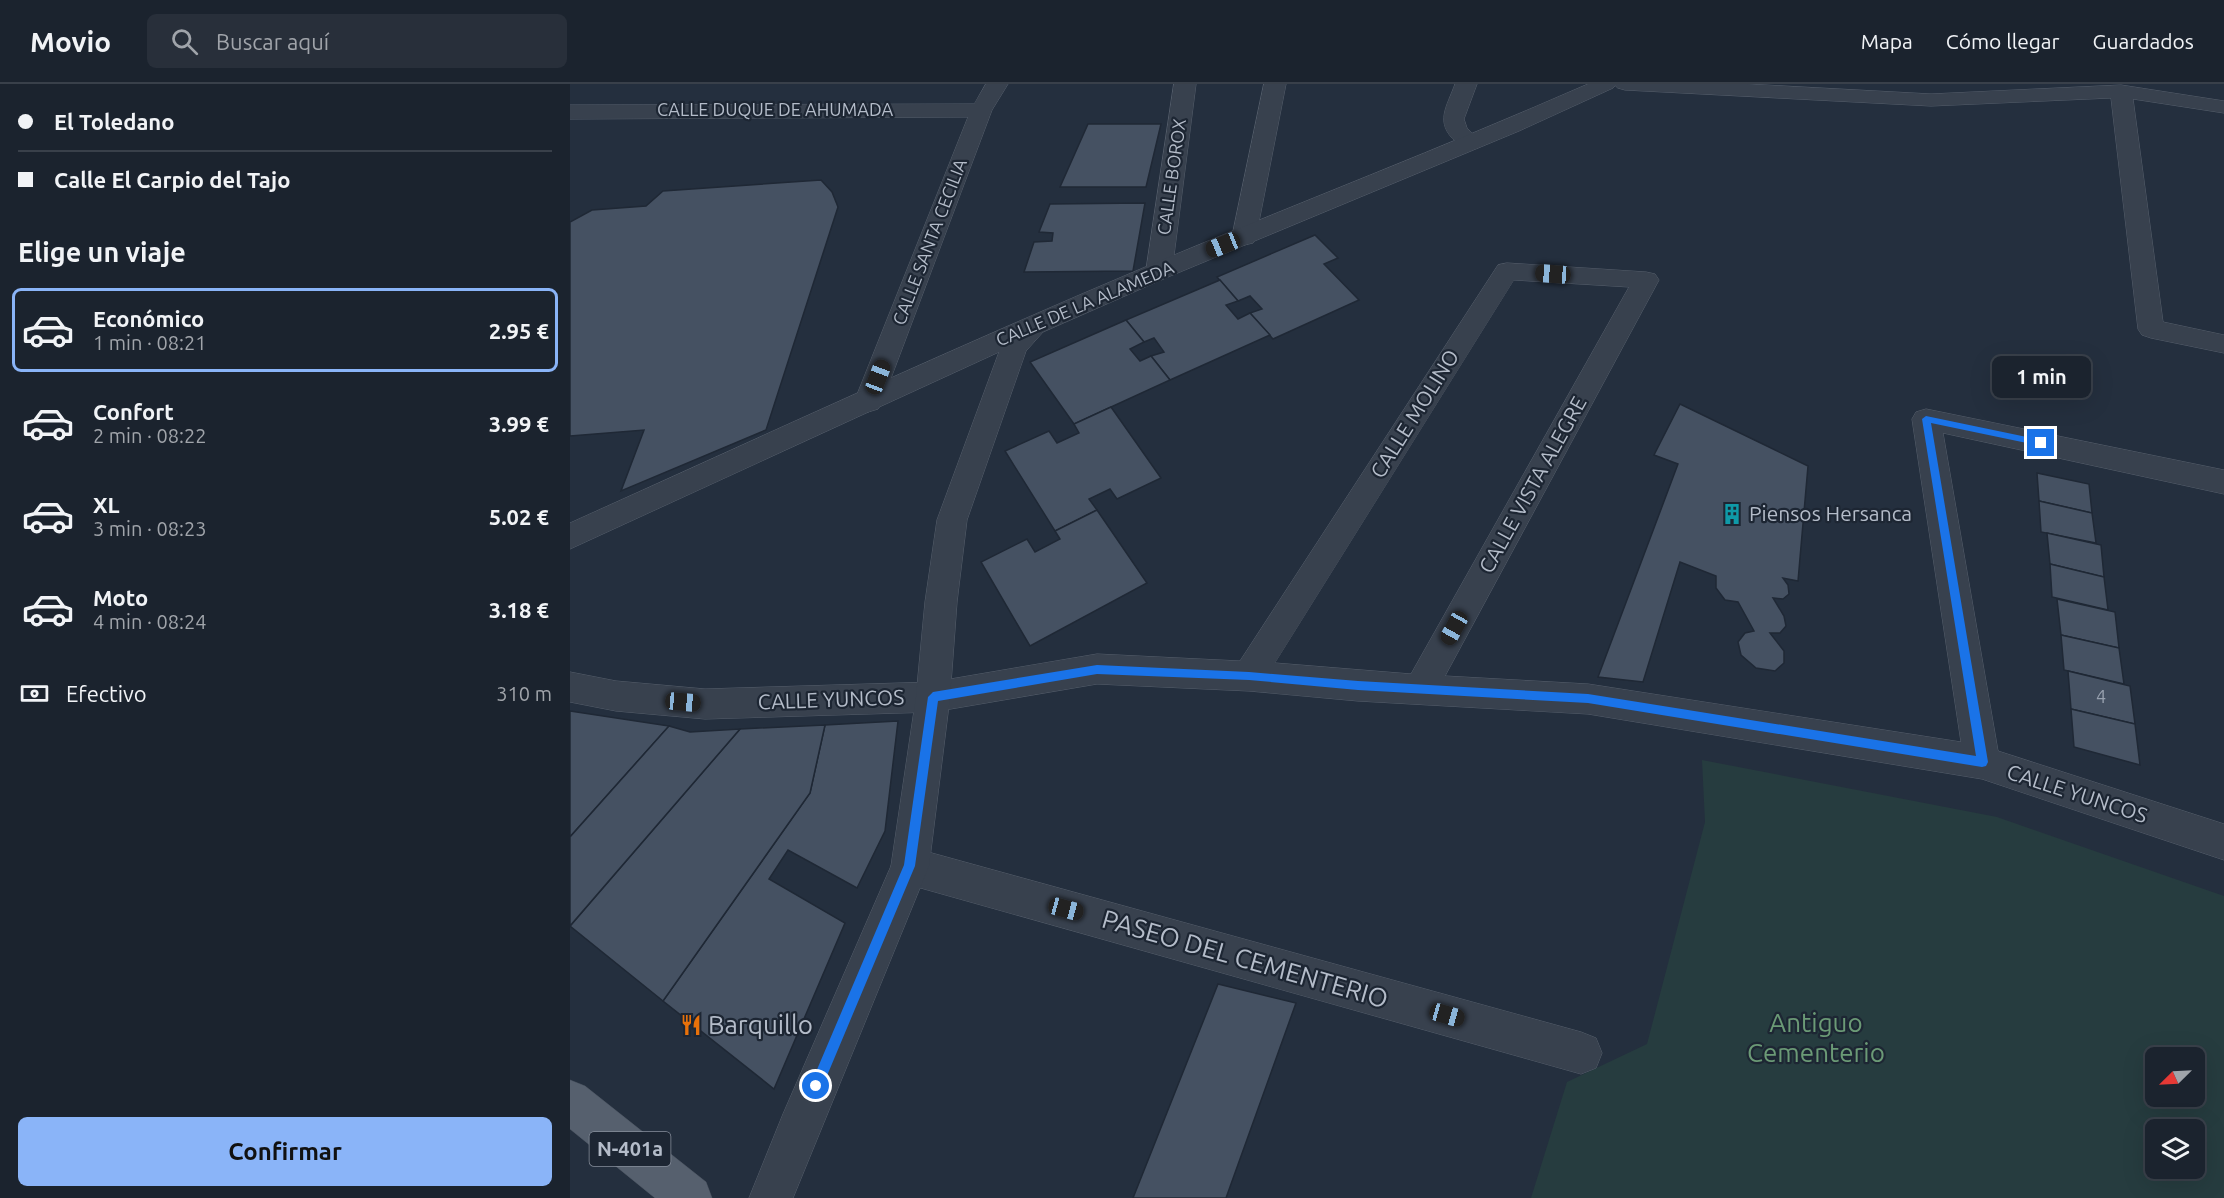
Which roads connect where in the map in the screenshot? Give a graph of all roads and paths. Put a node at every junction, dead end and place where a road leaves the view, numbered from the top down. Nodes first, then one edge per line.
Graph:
1 (997, 84) edge
2 (1185, 84) edge
3 (1275, 84) edge
4 (1466, 84) edge
5 (1606, 84) edge
6 (1625, 84) edge
7 (2121, 91) junction
8 (784, 92) dead end
9 (1930, 92) edge
10 (2190, 93) edge
11 (2224, 107) edge
12 (768, 109) junction
13 (981, 110) junction
14 (570, 112) edge
15 (1470, 143) junction
16 (1244, 237) junction
17 (1159, 271) junction
18 (1646, 280) joint
19 (1033, 327) junction
20 (2224, 344) edge
21 (975, 352) junction
22 (1008, 361) junction
23 (868, 402) junction
24 (2224, 482) edge
25 (570, 537) edge
26 (1249, 676) junction
27 (570, 687) edge
28 (1420, 689) junction
29 (933, 697) junction
30 (1982, 762) junction
31 (2224, 842) edge
32 (910, 866) junction
33 (1581, 1053) dead end
34 (570, 1101) edge
35 (690, 1198) edge
36 (771, 1198) edge

1 - 13 street, CALLE SANTA CECILIA
2 - 17 street, CALLE BOROX
3 - 16 street
4 - 15 street
5 - 15 street, CALLE DE LA ALAMEDA
6 - 9 street
7 - 9 street
7 - 10 street
7 - 20 street
8 - 12 street
10 - 11 street
12 - 13 street, CALLE DUQUE DE AHUMADA
12 - 14 street, CALLE DUQUE DE AHUMADA
13 - 23 street, CALLE SANTA CECILIA
15 - 16 street, CALLE DE LA ALAMEDA
16 - 17 street, CALLE DE LA ALAMEDA
17 - 19 street, CALLE DE LA ALAMEDA
18 - 26 street, CALLE MOLINO
18 - 28 street, CALLE VISTA ALEGRE
19 - 21 street, CALLE DE LA ALAMEDA
19 - 22 street
21 - 22 street
21 - 23 street, CALLE DE LA ALAMEDA
22 - 29 street
23 - 25 street, CALLE DE LA ALAMEDA
24 - 30 street
26 - 28 street, CALLE YUNCOS
26 - 29 street, CALLE YUNCOS
27 - 29 street, CALLE YUNCOS
28 - 30 street, CALLE YUNCOS
29 - 32 street
30 - 31 street, CALLE YUNCOS
32 - 33 street, PASEO DEL CEMENTERIO
32 - 36 street
34 - 35 main road, N-401a

